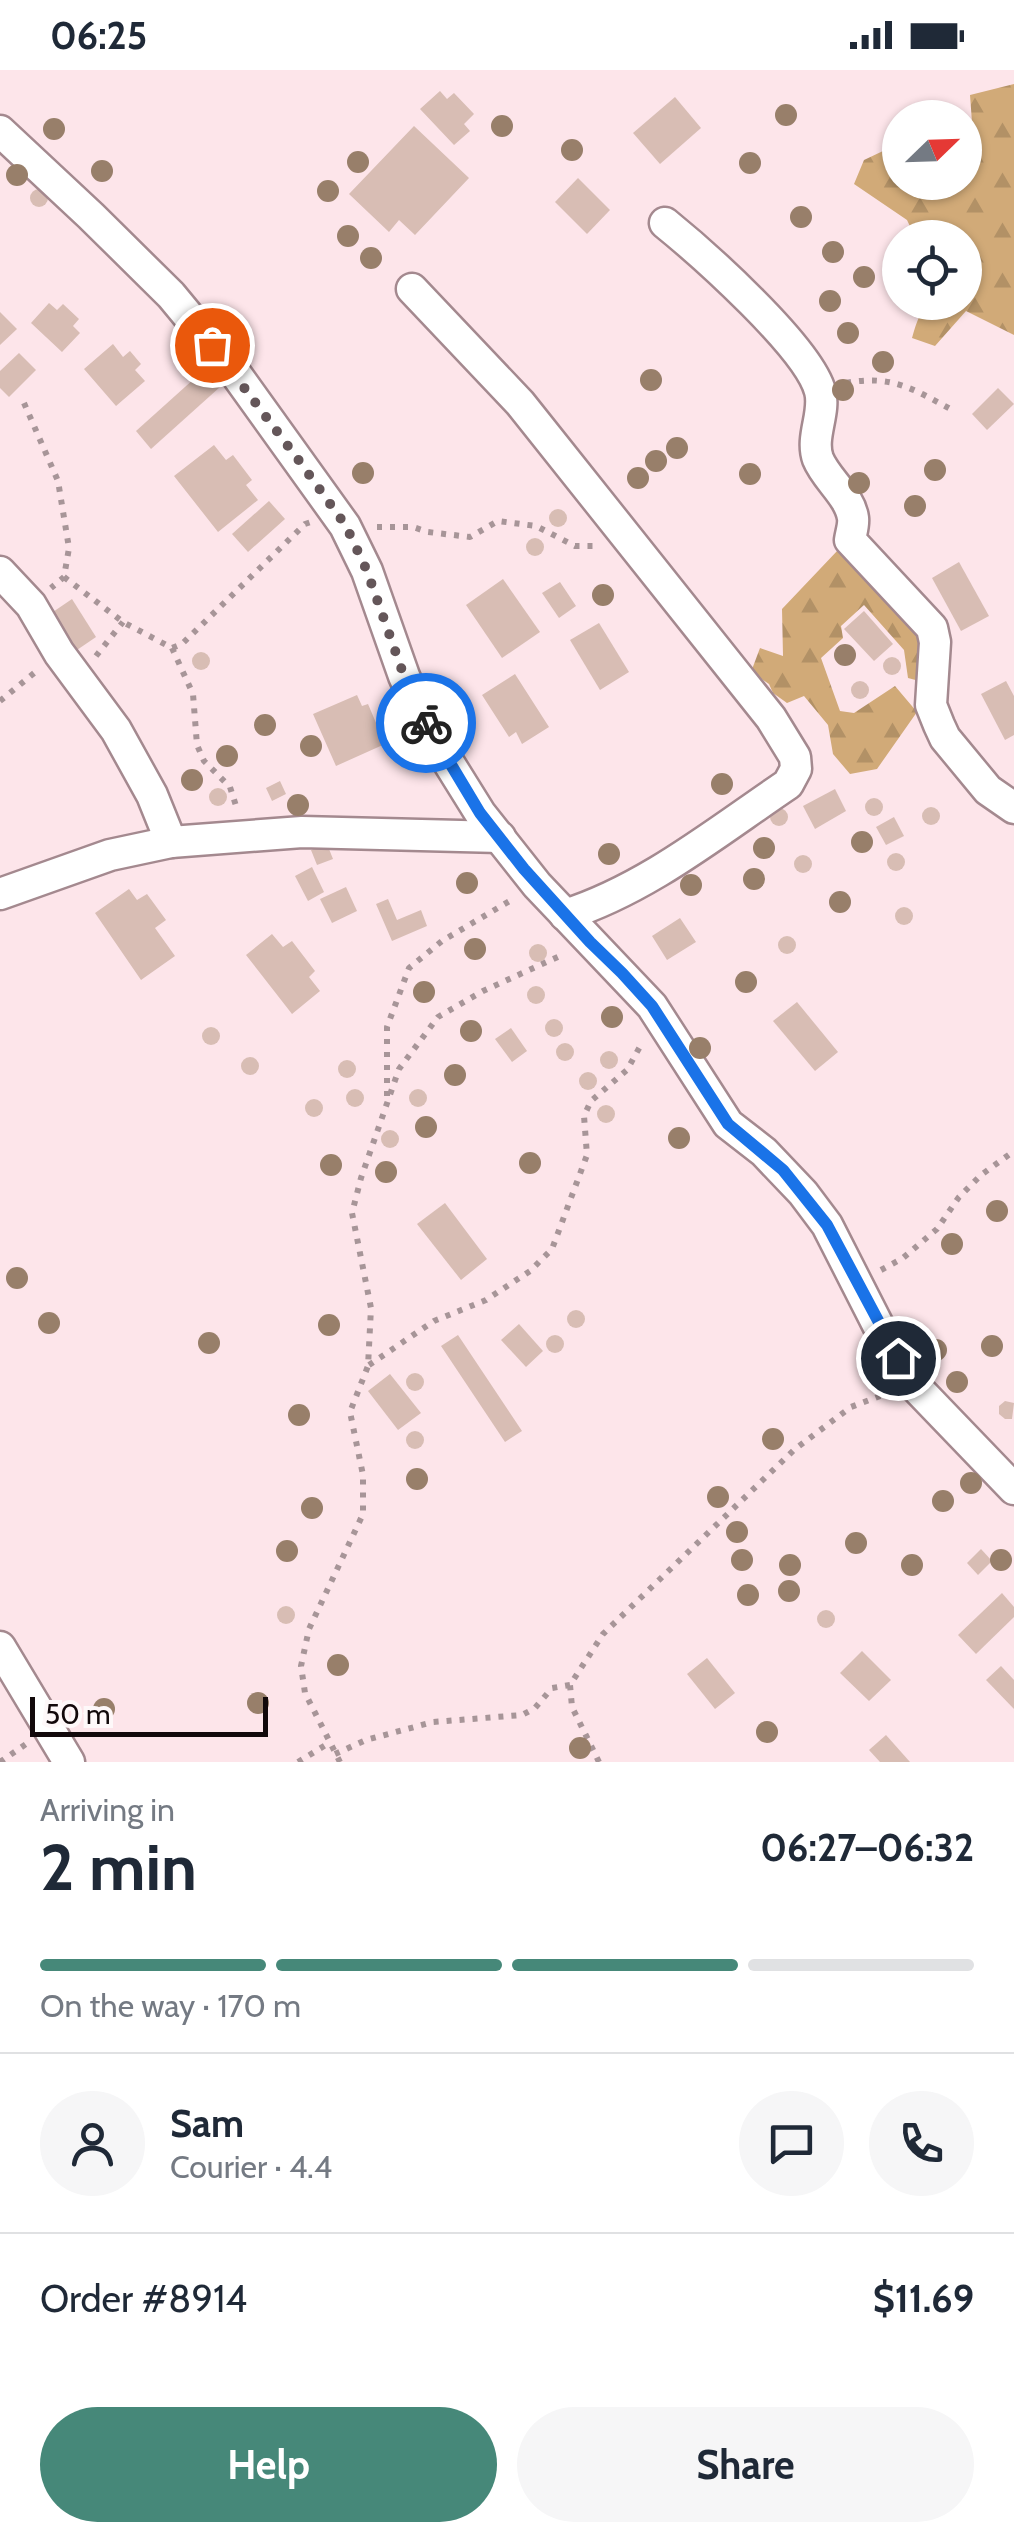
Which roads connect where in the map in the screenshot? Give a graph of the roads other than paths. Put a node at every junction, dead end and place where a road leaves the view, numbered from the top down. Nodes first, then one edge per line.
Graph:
1 (0, 131) edge
2 (665, 224) dead end
3 (412, 289) dead end
4 (0, 572) edge
5 (1014, 808) edge
6 (500, 837) junction
7 (170, 842) junction
8 (0, 894) edge
9 (565, 915) junction
10 (1014, 1488) edge
11 (0, 1647) edge
12 (69, 1762) edge

1 - 6 street
2 - 5 street
3 - 9 street
4 - 7 street
6 - 7 street
6 - 9 street
7 - 8 street
9 - 10 street
11 - 12 street

